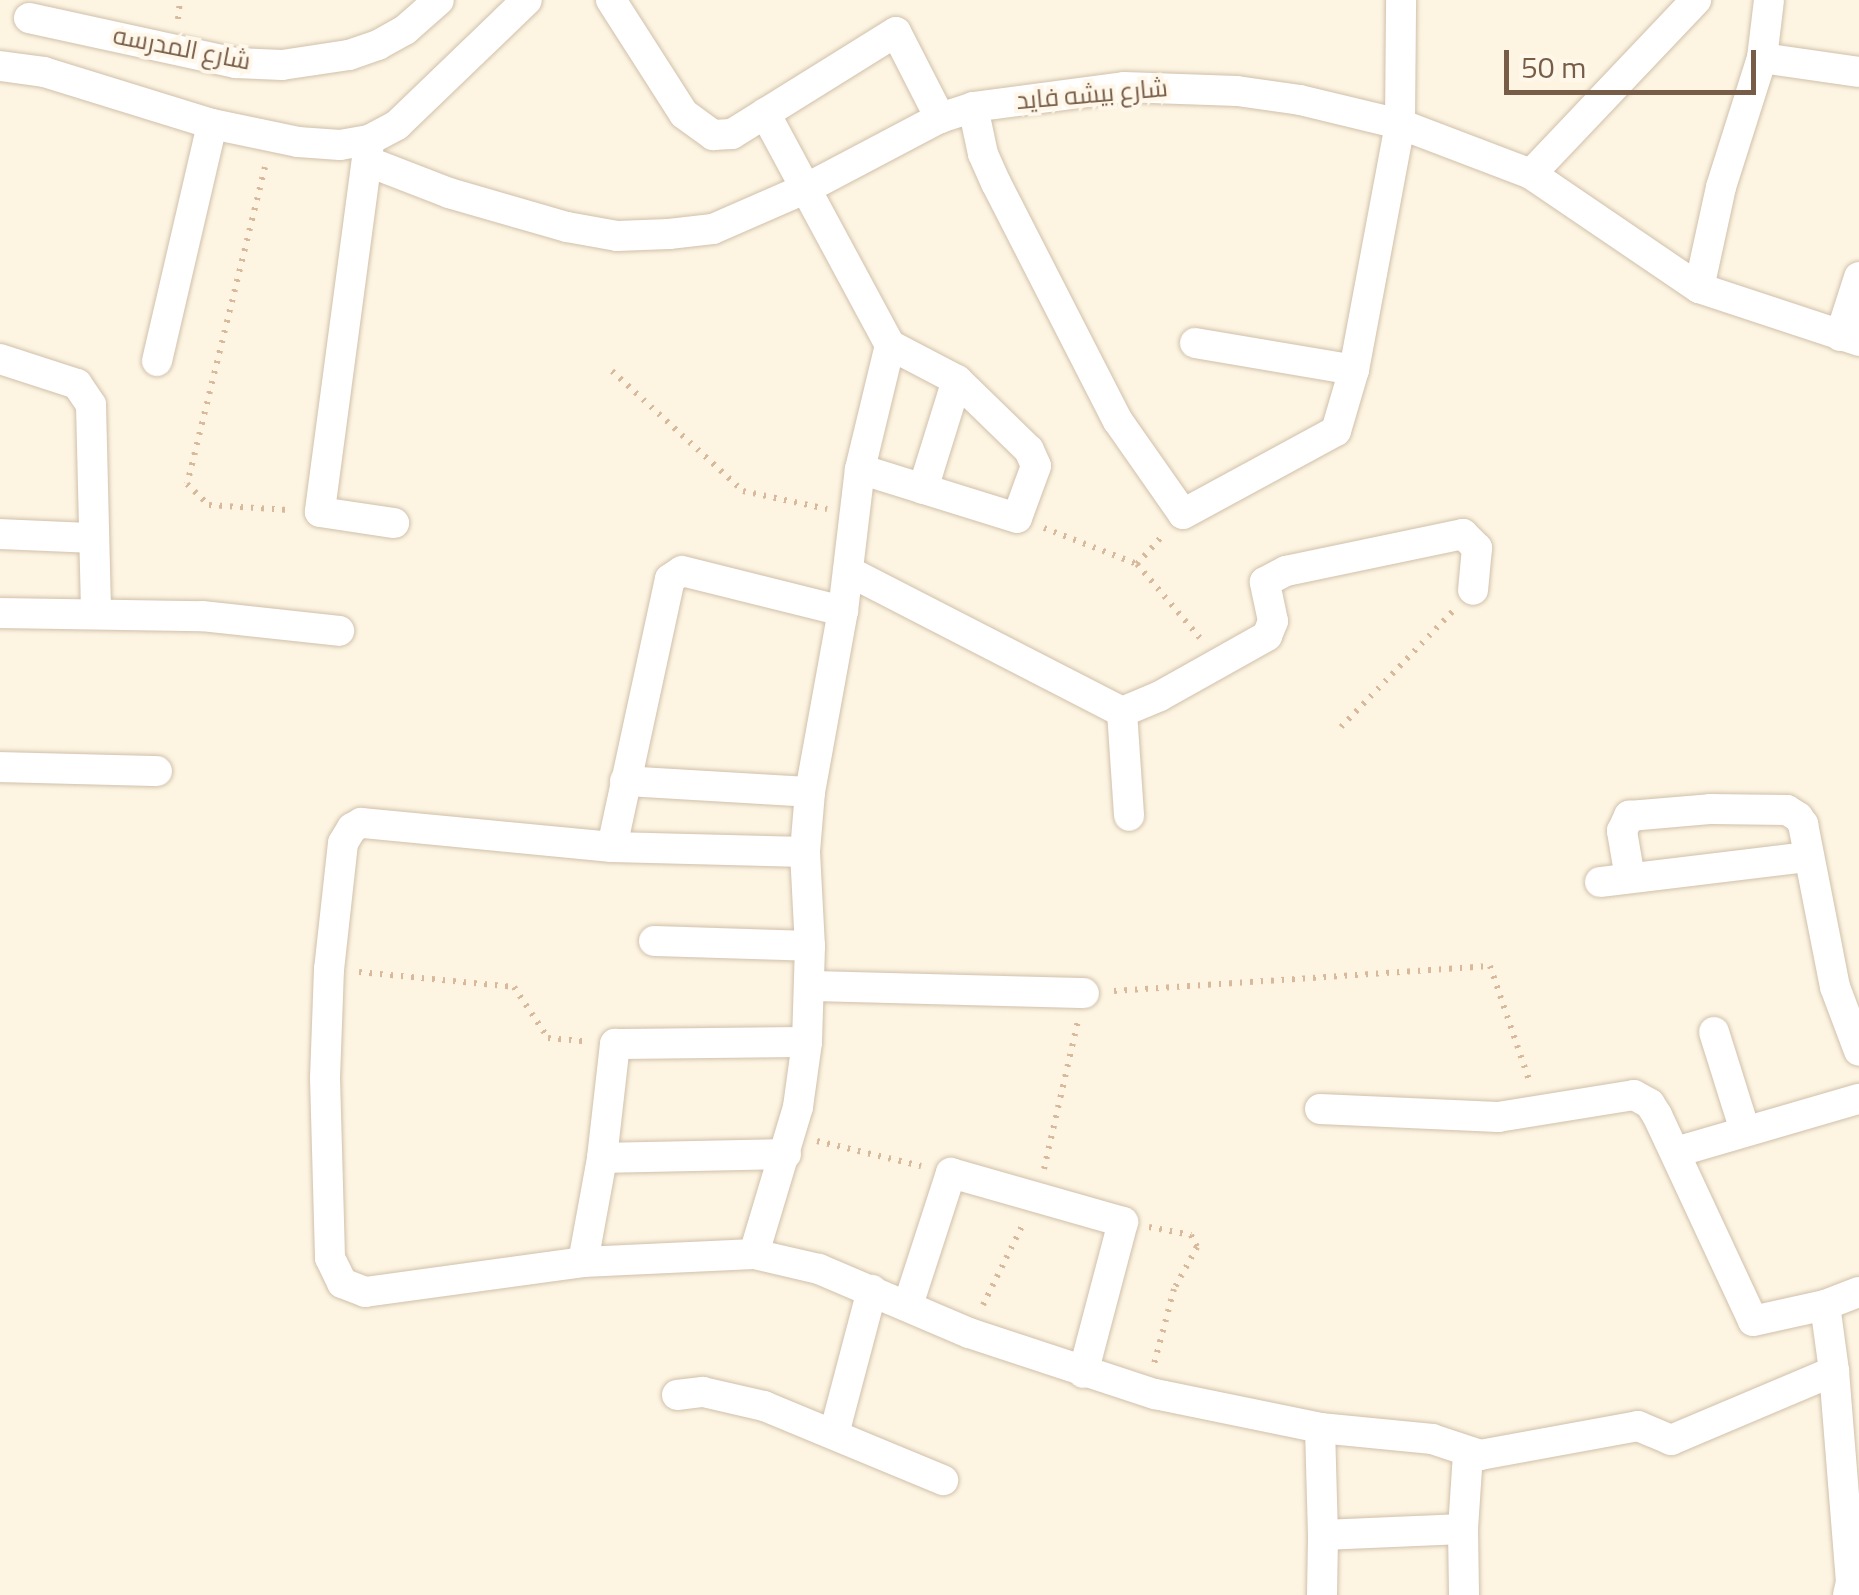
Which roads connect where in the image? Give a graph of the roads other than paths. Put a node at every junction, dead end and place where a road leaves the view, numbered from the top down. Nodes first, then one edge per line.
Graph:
1 (439, 0) edge
2 (611, 0) edge
3 (1401, 0) edge
4 (1696, 0) edge
5 (1769, 0) edge
6 (514, 5) edge
7 (27, 9) edge
8 (1762, 58) junction
9 (0, 66) edge
10 (44, 72) junction
11 (1859, 72) edge
12 (973, 107) junction
13 (764, 113) junction
14 (940, 118) junction
15 (212, 124) junction
16 (1400, 124) junction
17 (369, 151) junction
18 (1531, 174) junction
19 (808, 188) junction
20 (1859, 277) edge
21 (1699, 288) junction
22 (1849, 338) edge
23 (1195, 343) dead end
24 (890, 345) junction
25 (0, 360) edge
26 (157, 361) dead end
27 (1354, 370) junction
28 (957, 380) junction
29 (860, 469) junction
30 (924, 488) junction
31 (394, 523) dead end
32 (0, 534) edge
33 (91, 538) junction
34 (848, 571) junction
35 (1473, 590) road end
36 (843, 611) junction
37 (0, 614) edge
38 (96, 614) junction
39 (339, 631) dead end
40 (1122, 712) junction
41 (0, 767) edge
42 (157, 771) dead end
43 (625, 782) junction
44 (810, 792) junction
45 (1129, 816) dead end
46 (612, 847) junction
47 (805, 852) junction
48 (1806, 857) junction
49 (654, 940) dead end
50 (810, 946) junction
51 (808, 986) junction
52 (1084, 993) road end
53 (1714, 1032) dead end
54 (807, 1042) junction
55 (1859, 1052) edge
56 (1859, 1099) edge
57 (1320, 1110) dead end
58 (1746, 1131) junction
59 (789, 1145) junction
60 (1676, 1152) junction
61 (602, 1158) junction
62 (754, 1254) junction
63 (582, 1262) junction
64 (872, 1290) junction
65 (1859, 1292) edge
66 (908, 1304) junction
67 (1824, 1306) junction
68 (1834, 1372) junction
69 (1082, 1373) junction
70 (676, 1396) dead end
71 (1320, 1428) junction
72 (834, 1434) junction
73 (1468, 1453) junction
74 (943, 1480) dead end
75 (1464, 1530) junction
76 (1323, 1535) junction
77 (1322, 1595) edge
78 (1464, 1595) edge
79 (1848, 1595) edge

1 - 7 street, شارع المدرسه
2 - 13 street
3 - 16 street
4 - 18 street
5 - 8 street
6 - 17 street
7 - 10 street
8 - 11 street
8 - 21 street
9 - 10 street
10 - 15 street
12 - 14 street, شارع بيشه فايد
12 - 16 street, شارع بيشه فايد
12 - 27 street
13 - 14 street
13 - 19 street
14 - 19 street, شارع بيشه فايد
15 - 17 street
15 - 26 street
16 - 18 street, شارع بيشه فايد
16 - 27 street
17 - 19 street, شارع بيشه فايد
17 - 31 street
18 - 21 street, شارع بيشه فايد
19 - 24 street
20 - 22 street
21 - 22 street, شارع بيشه فايد
23 - 27 street
24 - 28 street
24 - 29 street
25 - 33 street
28 - 30 street
28 - 30 street
29 - 30 street
29 - 34 street
32 - 33 street
33 - 38 street
34 - 36 street
34 - 40 street
35 - 40 street
36 - 43 street
36 - 44 street
37 - 38 street
38 - 39 street
40 - 45 street
41 - 42 street
43 - 44 street
43 - 46 street
44 - 47 street
46 - 47 street
46 - 63 street
47 - 50 street
48 - 48 street
48 - 55 street
49 - 50 street
50 - 51 street
51 - 52 street
51 - 54 street
53 - 58 street
54 - 59 street
54 - 61 street
56 - 58 street
57 - 60 street
58 - 60 street
59 - 61 street
59 - 62 street
60 - 67 street
61 - 63 street
62 - 63 street
62 - 64 street
64 - 66 street
64 - 72 street
65 - 67 street
66 - 69 street
66 - 69 street
67 - 68 street
68 - 73 street
68 - 79 street
69 - 71 street
70 - 72 street
71 - 73 street
71 - 76 street
72 - 74 street
73 - 75 street
75 - 76 street
75 - 78 street
76 - 77 street

